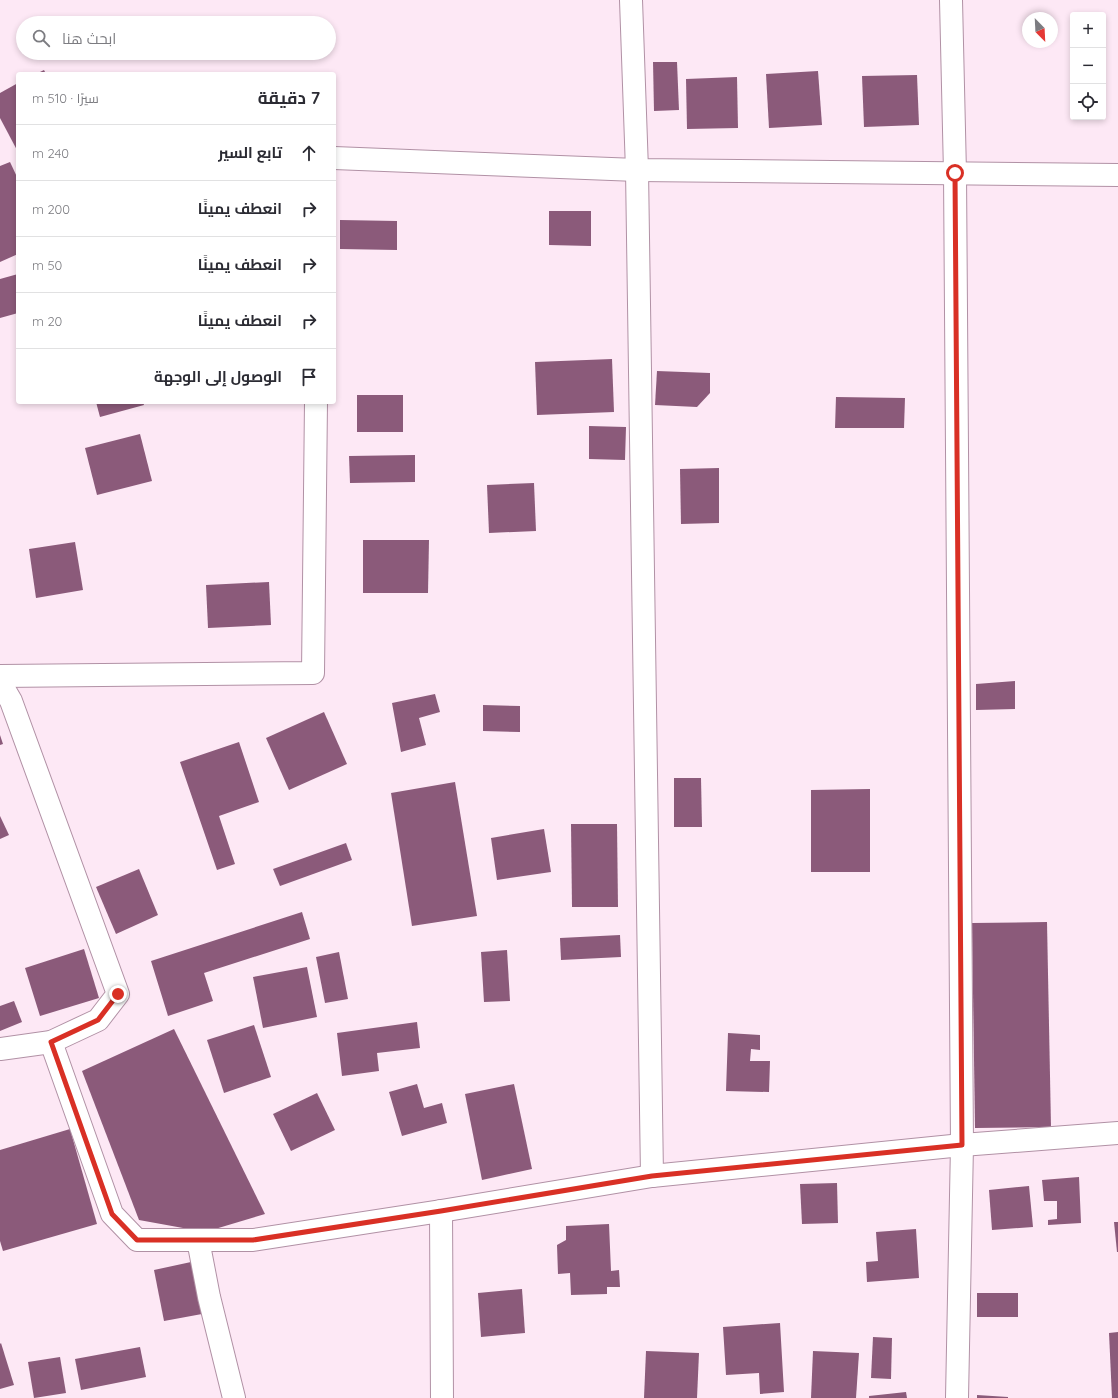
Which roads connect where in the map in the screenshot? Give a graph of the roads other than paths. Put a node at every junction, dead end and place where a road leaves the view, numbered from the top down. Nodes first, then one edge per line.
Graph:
1 (631, 0) edge
2 (951, 0) edge
3 (336, 158) edge
4 (637, 170) junction
5 (955, 173) junction
6 (1118, 175) edge
7 (316, 404) edge
8 (0, 676) edge
9 (0, 682) edge
10 (51, 1042) junction
11 (0, 1049) edge
12 (1118, 1133) edge
13 (962, 1145) junction
14 (652, 1176) junction
15 (441, 1211) junction
16 (198, 1240) junction
17 (234, 1398) edge
18 (442, 1398) edge
19 (957, 1398) edge

1 - 4 street
2 - 5 street
3 - 4 street
4 - 5 street
4 - 14 street
5 - 6 street
5 - 13 street
7 - 8 street
9 - 10 street
10 - 11 street
10 - 16 street
12 - 13 street
13 - 14 street
13 - 19 street
14 - 15 street
15 - 16 street
15 - 18 street
16 - 17 street

